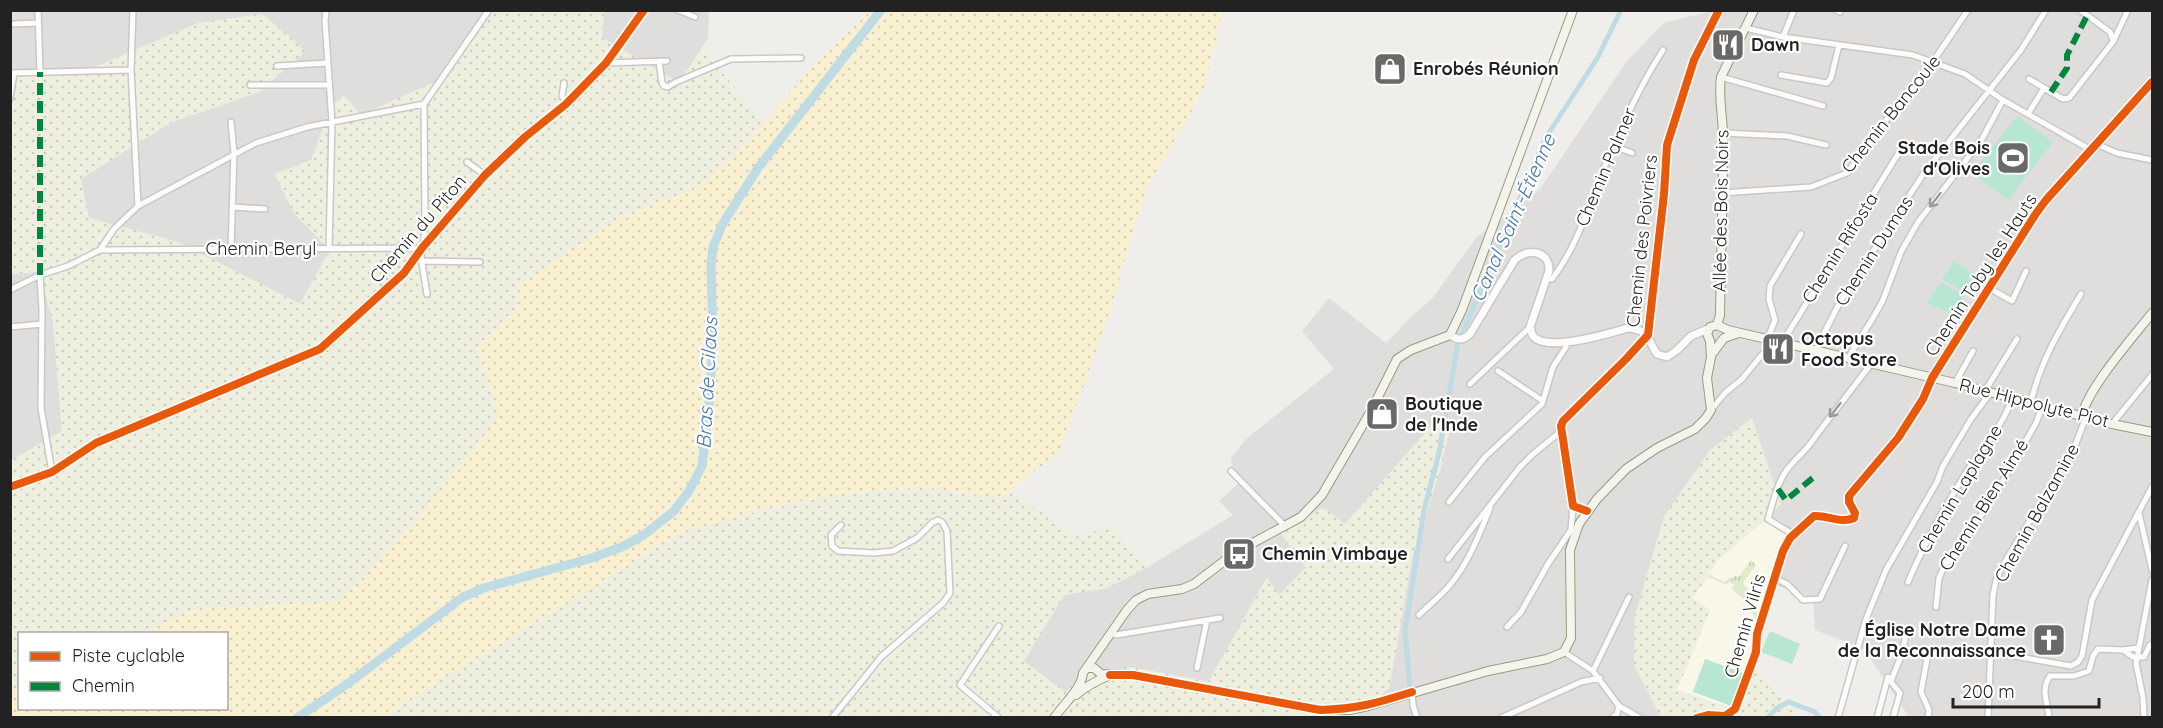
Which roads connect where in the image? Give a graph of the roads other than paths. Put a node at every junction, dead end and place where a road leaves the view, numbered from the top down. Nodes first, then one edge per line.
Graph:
1 (38, 10) edge
2 (133, 10) edge
3 (326, 10) edge
4 (489, 10) edge
5 (644, 10) edge
6 (678, 10) edge
7 (1573, 10) edge
8 (1719, 10) edge
9 (1754, 10) edge
10 (1794, 10) edge
11 (1968, 10) edge
12 (2046, 10) edge
13 (2080, 10) edge
14 (2128, 10) edge
15 (2089, 12) edge
16 (695, 18) dead end
17 (38, 23) junction
18 (14, 24) dead end
19 (1746, 28) junction
20 (1783, 37) junction
21 (2113, 42) junction
22 (1839, 45) junction
23 (1663, 50) dead end
24 (801, 58) dead end
25 (659, 61) junction
26 (667, 61) dead end
27 (327, 63) junction
28 (606, 63) junction
29 (1933, 63) junction
30 (277, 66) dead end
31 (131, 70) junction
32 (12, 72) edge
33 (40, 72) junction
34 (1781, 75) dead end
35 (1723, 77) junction
36 (2029, 79) dead end
37 (2152, 82) edge
38 (564, 83) dead end
39 (250, 85) dead end
40 (329, 85) junction
41 (2044, 88) junction
42 (1990, 92) junction
43 (10, 98) edge
44 (2003, 100) junction
45 (423, 104) junction
46 (566, 104) junction
47 (1823, 106) dead end
48 (2028, 114) junction
49 (231, 122) dead end
50 (332, 122) junction
51 (1723, 133) junction
52 (2096, 144) junction
53 (1826, 145) dead end
54 (1614, 146) junction
55 (2091, 150) junction
56 (234, 153) junction
57 (1632, 153) dead end
58 (1898, 154) dead end
59 (2152, 160) edge
60 (467, 162) dead end
61 (485, 175) junction
62 (1722, 193) junction
63 (138, 206) junction
64 (232, 207) junction
65 (265, 209) dead end
66 (1801, 234) dead end
67 (422, 248) junction
68 (231, 249) junction
69 (329, 249) junction
70 (100, 250) junction
71 (421, 261) junction
72 (480, 262) dead end
73 (2026, 271) dead end
74 (40, 275) junction
75 (1546, 278) junction
76 (1989, 288) junction
77 (10, 290) edge
78 (427, 294) dead end
79 (2081, 294) dead end
80 (2152, 313) edge
81 (42, 324) junction
82 (10, 327) edge
83 (1530, 327) junction
84 (1716, 334) junction
85 (1450, 335) junction
86 (1648, 335) junction
87 (2017, 339) dead end
88 (1769, 340) junction
89 (1566, 342) junction
90 (1782, 343) junction
91 (1815, 351) junction
92 (1973, 351) dead end
93 (1848, 358) junction
94 (1871, 364) junction
95 (1498, 371) dead end
96 (2152, 375) edge
97 (1932, 378) junction
98 (1955, 383) junction
99 (1470, 384) dead end
100 (1988, 391) junction
101 (2012, 397) junction
102 (1543, 401) junction
103 (2031, 402) junction
104 (2043, 405) junction
105 (1711, 410) junction
106 (2084, 416) junction
107 (2112, 423) junction
108 (1560, 432) junction
109 (2152, 432) edge
110 (1232, 471) dead end
111 (52, 472) junction
112 (10, 487) edge
113 (2152, 487) edge
114 (1449, 502) dead end
115 (1492, 502) junction
116 (1573, 506) junction
117 (1587, 511) junction
118 (2139, 513) junction
119 (841, 525) dead end
120 (1285, 526) junction
121 (1794, 535) junction
122 (1845, 546) dead end
123 (1448, 559) dead end
124 (2152, 570) edge
125 (1774, 578) junction
126 (2152, 580) edge
127 (1908, 582) dead end
128 (1629, 597) dead end
129 (1936, 607) dead end
130 (1419, 615) dead end
131 (1220, 618) dead end
132 (1207, 620) junction
133 (999, 626) dead end
134 (1507, 627) dead end
135 (1111, 633) junction
136 (1906, 635) dead end
137 (2152, 644) edge
138 (2138, 648) junction
139 (2123, 650) junction
140 (1564, 652) junction
141 (1991, 652) junction
142 (2137, 656) junction
143 (1927, 659) dead end
144 (1197, 668) dead end
145 (1593, 671) junction
146 (1095, 673) junction
147 (1888, 677) dead end
148 (1600, 678) junction
149 (1086, 681) junction
150 (1412, 692) junction
151 (1619, 706) junction
152 (832, 717) edge
153 (999, 717) edge
154 (1054, 717) edge
155 (1058, 717) edge
156 (1417, 717) edge
157 (1501, 717) edge
158 (1612, 717) edge
159 (1640, 717) edge
160 (1697, 717) edge
161 (1838, 717) edge
162 (1877, 717) edge
163 (1893, 717) edge
164 (1928, 717) edge
165 (1988, 717) edge
166 (2049, 717) edge
167 (2144, 717) edge

1 - 17 street
2 - 31 street
3 - 27 street
4 - 45 street
5 - 28 street, Chemin du Piton
6 - 16 street
7 - 85 main road
8 - 86 street, Chemin des Poivriers
9 - 19 main road, Allée des Bois Noirs
10 - 20 street
11 - 29 street, Chemin Bancoule
12 - 42 street, Chemin Dumas
13 - 15 street
14 - 21 street
15 - 21 street
17 - 18 street
17 - 33 street
19 - 20 street
19 - 35 main road, Allée des Bois Noirs
20 - 22 street
21 - 41 street
22 - 29 street
22 - 34 street
23 - 54 street, Chemin Palmer
24 - 25 street
25 - 26 street
25 - 28 street
27 - 30 street
27 - 40 street
28 - 46 street, Chemin du Piton
29 - 42 street
29 - 62 street, Chemin Bancoule
31 - 33 street
31 - 63 street
32 - 33 street
32 - 43 street
35 - 47 street
35 - 51 main road, Allée des Bois Noirs
36 - 41 street
37 - 52 street, Chemin Toby les Hauts
38 - 46 street
39 - 40 street
40 - 50 street
41 - 48 street
42 - 44 street
42 - 91 street, Chemin Dumas
44 - 48 street
44 -> 93 street
45 - 50 street
45 - 67 street
46 - 61 street, Chemin du Piton
48 - 55 street
49 - 56 street
50 - 56 street
50 - 69 street
51 - 53 street
51 - 62 main road, Allée des Bois Noirs
52 - 55 street, Chemin Toby les Hauts
52 - 59 street
54 - 57 street
54 - 75 street, Chemin Palmer
55 - 76 street, Chemin Toby les Hauts
56 - 63 street
56 - 64 street
58 - 90 street, Chemin Rifosta
60 - 61 street
61 - 67 street, Chemin du Piton
62 - 84 main road, Allée des Bois Noirs
63 - 70 street
64 - 65 street
64 - 68 street
66 - 88 street
67 - 69 street, Chemin Beryl
67 - 71 street
67 - 111 street, Chemin du Piton
68 - 69 street, Chemin Beryl
68 - 70 street, Chemin Beryl
70 - 74 street
71 - 72 street
71 - 78 street
73 - 76 street
74 - 77 street
74 - 81 street
75 - 83 street
75 - 85 street
76 - 97 street, Chemin Toby les Hauts
79 - 103 street
80 - 106 main road
81 - 82 street
81 - 111 street
83 - 89 street
83 - 99 street
84 - 86 street
84 - 88 main road, Rue Hippolyte Piot
84 - 105 main road, Allée des Bois Noirs
85 - 120 main road
86 - 89 street
86 - 108 street, Chemin des Poivriers
87 - 100 street
88 - 90 main road, Rue Hippolyte Piot
88 - 105 street
89 - 102 street
90 - 91 main road, Rue Hippolyte Piot
91 - 93 main road, Rue Hippolyte Piot
92 - 98 street
93 - 94 main road, Rue Hippolyte Piot
94 - 97 main road, Rue Hippolyte Piot
94 -> 121 street
95 - 102 street
96 - 107 street
97 - 98 main road, Rue Hippolyte Piot
97 - 121 street, Chemin Vilris
98 - 100 main road, Rue Hippolyte Piot
100 - 101 main road, Rue Hippolyte Piot
100 - 161 street
101 - 103 main road, Rue Hippolyte Piot
101 - 127 street, Chemin Laplagne
102 - 114 street
103 - 104 main road, Rue Hippolyte Piot
104 - 106 main road, Rue Hippolyte Piot
104 - 129 street, Chemin Bien Aimé
105 - 117 main road
106 - 107 main road, Rue Hippolyte Piot
106 - 141 street, Chemin Balzamine
107 - 109 main road, Rue Hippolyte Piot
108 - 115 street, Chemin des Poivriers
108 - 116 street
110 - 120 street
111 - 112 street, Chemin du Piton
113 - 118 street
115 - 123 street, Chemin des Poivriers
115 - 130 street
116 - 117 street
116 - 134 street
117 - 140 main road
118 - 124 street
118 - 141 street
119 - 152 street
120 - 135 main road
121 - 125 street, Chemin Vilris
122 - 125 street
125 - 160 street, Chemin Vilris
126 - 138 street
128 - 145 street
131 - 132 street
132 - 135 street
132 - 144 street
133 - 153 street
135 - 146 main road
136 - 163 street
137 - 142 street
138 - 139 street
138 - 142 street
139 - 142 street
139 - 166 street
140 - 145 street
140 - 150 main road
141 - 165 street, Chemin Balzamine
142 - 167 street
143 - 164 street
145 - 148 street
146 - 149 main road
146 - 149 main road
146 - 150 main road
147 - 162 street
148 - 151 street
148 - 157 street
149 - 154 main road
149 - 155 main road
150 - 156 street
151 - 158 street
151 - 159 street

